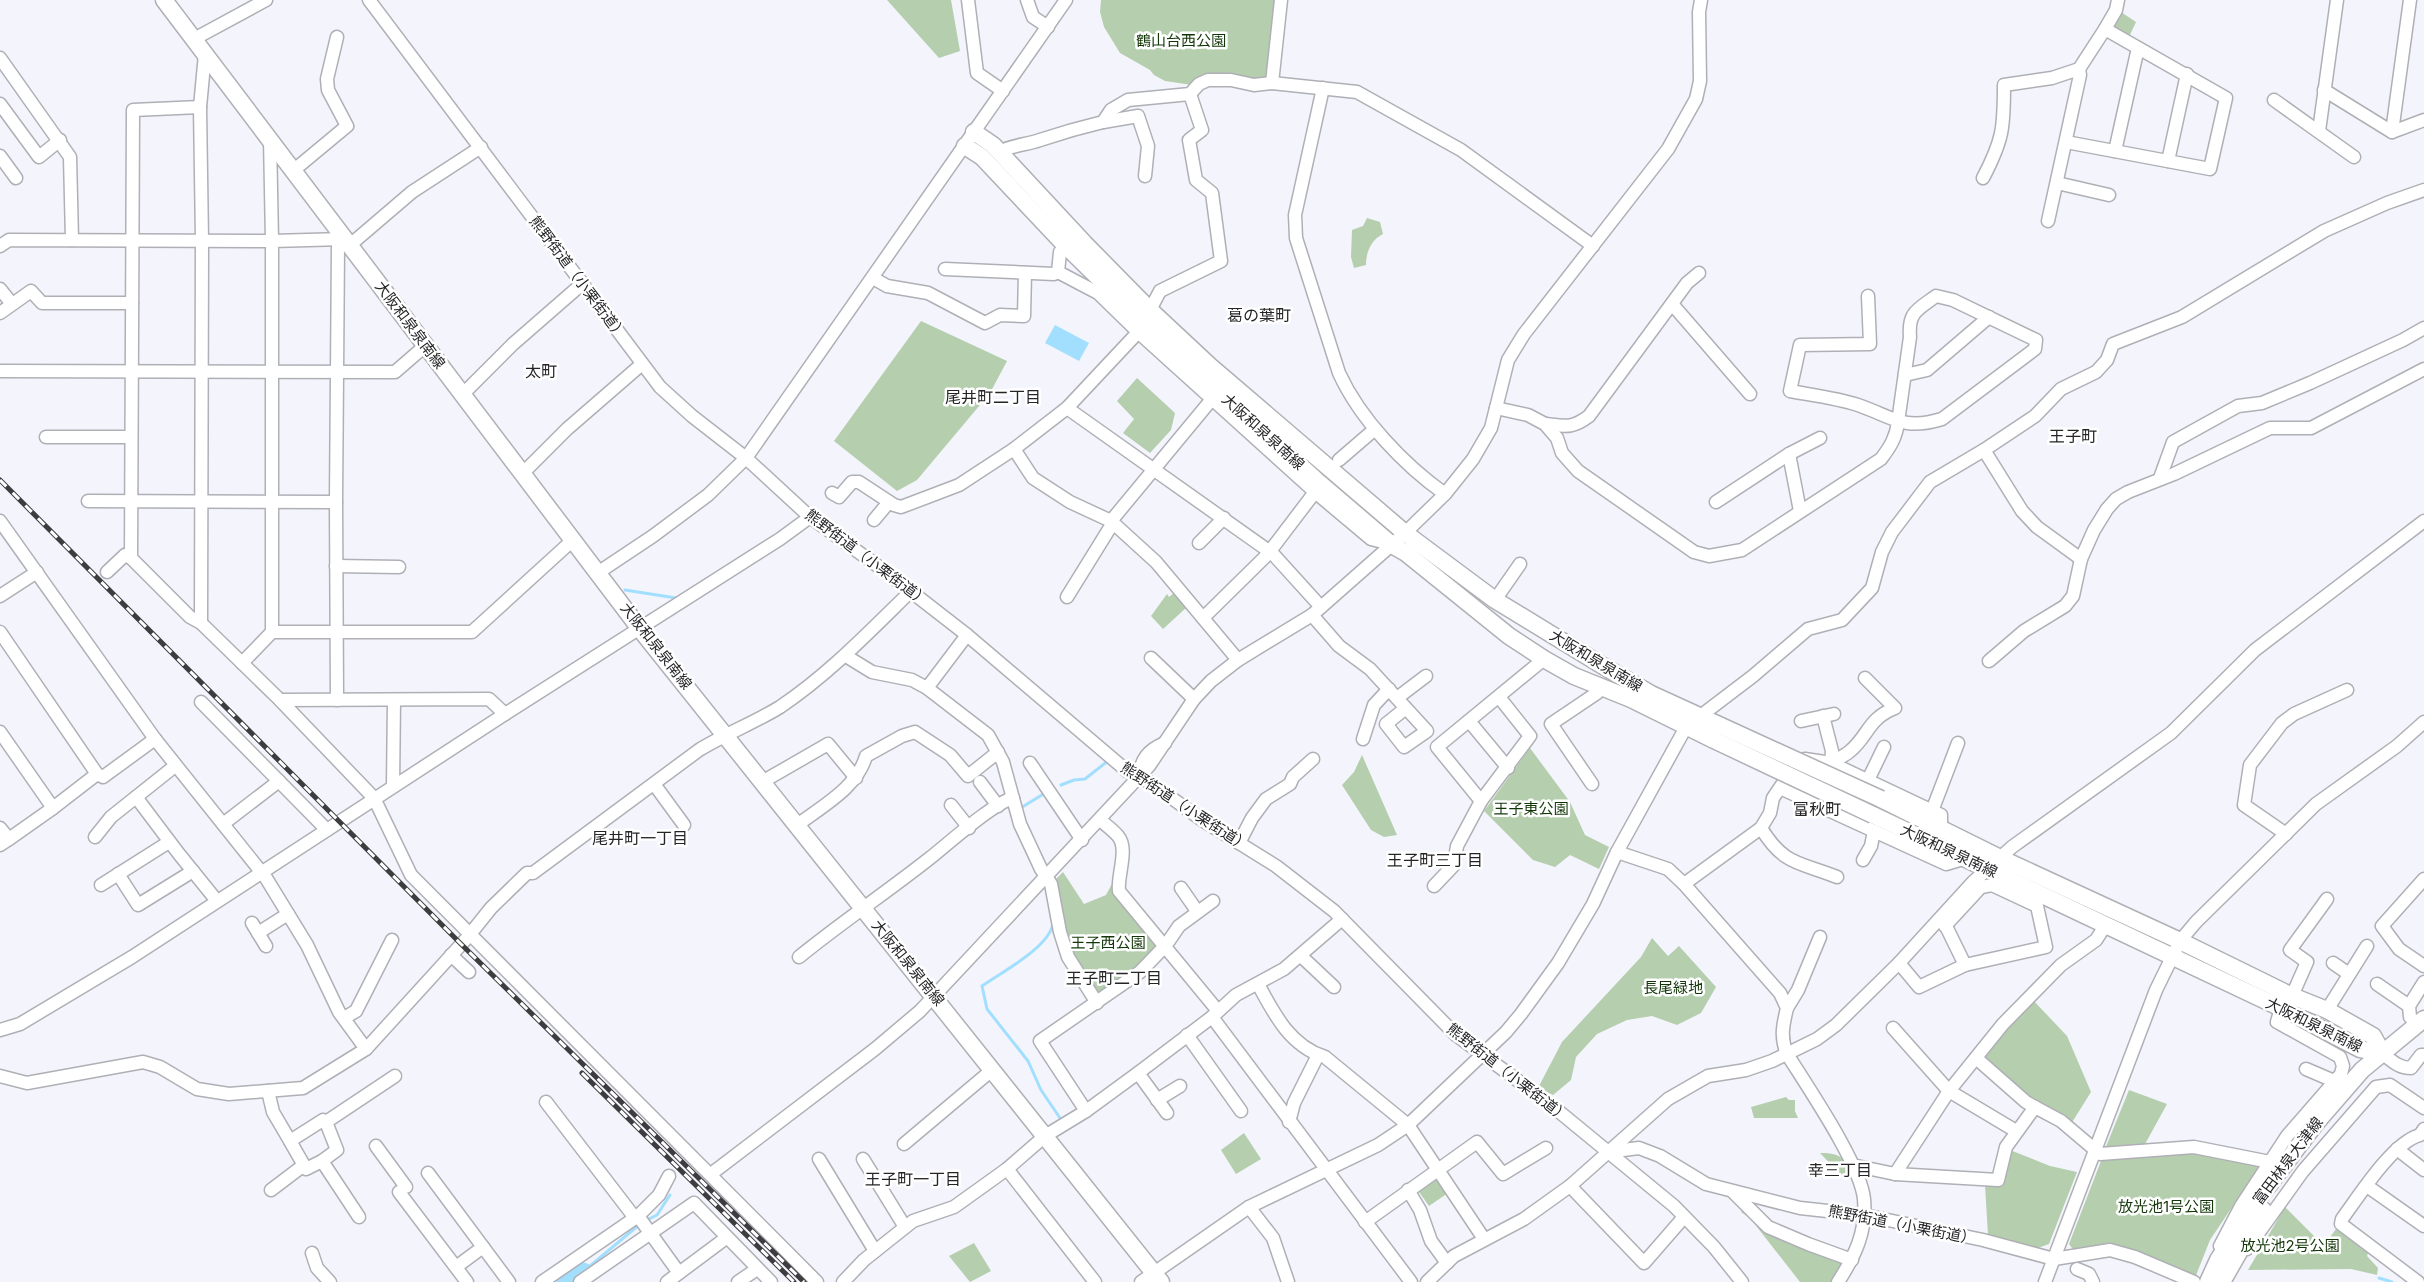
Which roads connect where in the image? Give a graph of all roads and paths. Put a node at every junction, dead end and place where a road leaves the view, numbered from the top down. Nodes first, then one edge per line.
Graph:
1 (164, 0) edge
2 (266, 0) edge
3 (369, 0) edge
4 (968, 0) edge
5 (1027, 0) edge
6 (1066, 0) edge
7 (1281, 0) edge
8 (1701, 0) edge
9 (2118, 0) edge
10 (2337, 0) edge
11 (2410, 0) edge
12 (1048, 27) junction
13 (2105, 29) junction
14 (337, 37) dead end
15 (194, 39) junction
16 (2138, 48) junction
17 (205, 54) junction
18 (0, 58) edge
19 (2079, 69) junction
20 (2187, 74) junction
21 (1272, 83) junction
22 (1323, 88) junction
23 (2324, 90) junction
24 (1003, 91) junction
25 (1190, 94) junction
26 (2274, 100) dead end
27 (0, 104) edge
28 (200, 107) junction
29 (2424, 120) edge
30 (5, 122) edge
31 (1103, 122) junction
32 (2319, 131) junction
33 (974, 132) junction
34 (2392, 132) junction
35 (270, 138) junction
36 (60, 140) junction
37 (2066, 142) junction
38 (965, 146) junction
39 (481, 147) junction
40 (2115, 151) junction
41 (999, 152) junction
42 (0, 156) edge
43 (2354, 157) dead end
44 (2168, 161) junction
45 (294, 170) junction
46 (1145, 176) dead end
47 (16, 178) dead end
48 (1983, 178) dead end
49 (2057, 182) junction
50 (2424, 190) edge
51 (2110, 195) dead end
52 (2048, 221) dead end
53 (72, 240) junction
54 (132, 241) junction
55 (202, 241) junction
56 (272, 241) junction
57 (347, 242) junction
58 (1065, 245) junction
59 (0, 246) edge
60 (1593, 246) junction
61 (945, 269) dead end
62 (1058, 272) junction
63 (1699, 272) dead end
64 (1025, 273) junction
65 (873, 278) junction
66 (583, 283) junction
67 (0, 289) edge
68 (1868, 296) dead end
69 (132, 303) junction
70 (12, 304) junction
71 (1672, 304) junction
72 (0, 313) edge
73 (1989, 317) junction
74 (1144, 322) junction
75 (2424, 328) edge
76 (425, 346) junction
77 (642, 364) junction
78 (2424, 369) edge
79 (0, 370) edge
80 (131, 370) junction
81 (202, 371) junction
82 (271, 372) junction
83 (338, 372) junction
84 (1904, 375) junction
85 (1750, 394) dead end
86 (462, 395) junction
87 (1212, 399) junction
88 (1068, 408) junction
89 (1496, 408) junction
90 (1898, 422) junction
91 (1544, 424) junction
92 (1376, 429) junction
93 (46, 437) dead end
94 (131, 437) junction
95 (1820, 438) dead end
96 (1014, 449) junction
97 (1984, 450) junction
98 (1789, 454) junction
99 (746, 458) junction
100 (1339, 460) dead end
101 (1153, 468) junction
102 (523, 473) junction
103 (2160, 478) junction
104 (1315, 492) junction
105 (832, 493) dead end
106 (1445, 494) junction
107 (88, 501) dead end
108 (131, 501) junction
109 (202, 501) junction
110 (272, 501) junction
111 (336, 502) junction
112 (889, 502) junction
113 (1716, 502) dead end
114 (1800, 511) junction
115 (810, 517) junction
116 (1224, 518) junction
117 (874, 520) dead end
118 (1110, 520) junction
119 (0, 521) edge
120 (2424, 522) edge
121 (1405, 533) junction
122 (574, 540) junction
123 (1199, 543) dead end
124 (1392, 545) junction
125 (1270, 551) junction
126 (131, 558) junction
127 (2081, 559) junction
128 (1520, 564) dead end
129 (336, 566) junction
130 (399, 567) dead end
131 (36, 572) junction
132 (107, 572) dead end
133 (599, 572) junction
134 (911, 591) junction
135 (0, 596) edge
136 (1067, 597) dead end
137 (1495, 600) junction
138 (1317, 611) junction
139 (1203, 618) junction
140 (200, 622) junction
141 (640, 629) junction
142 (0, 632) edge
143 (272, 632) junction
144 (337, 633) junction
145 (967, 635) junction
146 (846, 656) junction
147 (1151, 658) dead end
148 (1544, 659) junction
149 (1238, 660) junction
150 (1989, 661) dead end
151 (242, 664) junction
152 (1426, 676) dead end
153 (1865, 678) dead end
154 (1601, 687) junction
155 (927, 688) junction
156 (2347, 690) dead end
157 (1498, 697) junction
158 (1397, 698) junction
159 (1194, 699) junction
160 (280, 700) junction
161 (337, 700) junction
162 (394, 700) junction
163 (201, 702) dead end
164 (505, 714) junction
165 (1469, 721) junction
166 (1801, 721) dead end
167 (1692, 722) junction
168 (2424, 722) edge
169 (0, 732) edge
170 (1718, 733) junction
171 (725, 734) junction
172 (155, 739) junction
173 (1363, 739) dead end
174 (1958, 743) dead end
175 (1884, 748) dead end
176 (998, 752) junction
177 (1313, 759) dead end
178 (1030, 763) dead end
179 (1831, 763) junction
180 (175, 766) junction
181 (1508, 768) junction
182 (97, 774) junction
183 (1139, 777) junction
184 (856, 778) junction
185 (1868, 780) junction
186 (279, 781) junction
187 (762, 782) junction
188 (980, 782) dead end
189 (654, 784) junction
190 (1592, 784) dead end
191 (393, 786) junction
192 (1780, 788) junction
193 (136, 797) junction
194 (374, 798) junction
195 (1012, 798) junction
196 (1481, 801) junction
197 (951, 805) dead end
198 (998, 806) junction
199 (53, 808) junction
200 (1932, 810) junction
201 (1100, 820) junction
202 (1874, 823) junction
203 (223, 824) junction
204 (684, 825) dead end
205 (796, 826) junction
206 (0, 828) edge
207 (969, 828) junction
208 (1761, 828) junction
209 (328, 830) junction
210 (1941, 830) junction
211 (2286, 834) junction
212 (95, 837) dead end
213 (1082, 840) junction
214 (4, 842) edge
215 (169, 842) junction
216 (1239, 843) junction
217 (1616, 852) junction
218 (1863, 860) dead end
219 (1994, 863) junction
220 (193, 871) junction
221 (262, 873) junction
222 (118, 874) junction
223 (1047, 876) junction
224 (1837, 877) dead end
225 (2424, 879) edge
226 (1684, 884) junction
227 (101, 885) dead end
228 (1434, 886) dead end
229 (1182, 888) dead end
230 (2327, 899) dead end
231 (217, 901) junction
232 (1212, 901) dead end
233 (863, 907) junction
234 (1197, 911) junction
235 (288, 914) junction
236 (1342, 919) junction
237 (1943, 921) junction
238 (2105, 926) junction
239 (470, 933) junction
240 (1820, 937) dead end
241 (392, 940) dead end
242 (2180, 941) junction
243 (1166, 945) junction
244 (266, 946) dead end
245 (2367, 946) dead end
246 (451, 955) junction
247 (1301, 956) junction
248 (799, 957) dead end
249 (2172, 957) junction
250 (1899, 963) junction
251 (2333, 963) dead end
252 (1965, 966) junction
253 (2424, 966) edge
254 (469, 972) dead end
255 (2349, 974) junction
256 (2424, 982) edge
257 (1258, 984) junction
258 (2377, 984) dead end
259 (1334, 986) dead end
260 (934, 996) junction
261 (2286, 1002) junction
262 (1097, 1003) junction
263 (2410, 1006) junction
264 (1788, 1008) junction
265 (2326, 1010) junction
266 (1215, 1014) junction
267 (344, 1018) junction
268 (2419, 1020) edge
269 (1893, 1028) dead end
270 (0, 1030) edge
271 (1186, 1035) junction
272 (366, 1049) junction
273 (1480, 1054) junction
274 (1787, 1054) junction
275 (2384, 1054) junction
276 (2424, 1054) edge
277 (1318, 1055) junction
278 (1976, 1058) junction
279 (2306, 1069) dead end
280 (992, 1070) junction
281 (1138, 1073) junction
282 (0, 1076) edge
283 (395, 1076) dead end
284 (2334, 1081) junction
285 (1180, 1086) dead end
286 (268, 1091) junction
287 (1949, 1091) junction
288 (1157, 1100) junction
289 (546, 1102) dead end
290 (2035, 1107) junction
291 (2424, 1108) edge
292 (1086, 1111) junction
293 (1241, 1111) dead end
294 (1167, 1113) dead end
295 (326, 1122) junction
296 (1290, 1122) junction
297 (1408, 1125) junction
298 (1634, 1128) junction
299 (2424, 1129) edge
300 (2016, 1132) junction
301 (1045, 1136) junction
302 (290, 1141) junction
303 (904, 1144) dead end
304 (376, 1146) dead end
305 (1546, 1148) dead end
306 (1639, 1148) junction
307 (2094, 1149) junction
308 (2397, 1149) junction
309 (1607, 1152) junction
310 (820, 1159) dead end
311 (863, 1159) dead end
312 (322, 1161) junction
313 (2270, 1162) junction
314 (304, 1165) junction
315 (1852, 1165) junction
316 (1007, 1169) junction
317 (1437, 1170) junction
318 (2424, 1170) edge
319 (1326, 1171) junction
320 (428, 1173) dead end
321 (711, 1174) junction
322 (1894, 1174) junction
323 (669, 1176) dead end
324 (1570, 1186) junction
325 (2367, 1186) junction
326 (271, 1190) dead end
327 (1408, 1190) junction
328 (1731, 1190) junction
329 (1249, 1207) junction
330 (1864, 1215) junction
331 (359, 1217) dead end
332 (637, 1217) junction
333 (1684, 1217) junction
334 (1365, 1222) junction
335 (2424, 1226) edge
336 (905, 1227) junction
337 (649, 1231) junction
338 (726, 1238) junction
339 (1484, 1239) junction
340 (483, 1247) junction
341 (875, 1251) junction
342 (312, 1253) dead end
343 (2236, 1254) junction
344 (2054, 1259) junction
345 (1852, 1260) junction
346 (2218, 1260) junction
347 (1447, 1263) junction
348 (456, 1267) junction
349 (757, 1269) junction
350 (2078, 1269) dead end
351 (679, 1273) junction
352 (2424, 1276) edge
353 (1152, 1279) edge
354 (330, 1282) edge
355 (468, 1282) edge
356 (509, 1282) edge
357 (542, 1282) edge
358 (580, 1282) edge
359 (667, 1282) edge
360 (738, 1282) edge
361 (771, 1282) edge
362 (817, 1282) edge
363 (842, 1282) edge
364 (1095, 1282) edge
365 (1288, 1282) edge
366 (1411, 1282) edge
367 (1427, 1282) edge
368 (1742, 1282) edge
369 (1838, 1282) edge
370 (2045, 1282) edge
371 (2093, 1282) edge
372 (2194, 1282) edge
373 (2208, 1282) edge
374 (2222, 1282) edge
375 (2419, 1282) edge

1 - 15 main road, 大阪和泉泉南線
2 - 15 street
3 - 39 street, 熊野街道（小栗街道）
4 - 24 street
5 - 12 street
6 - 12 street
7 - 21 street
8 - 60 street
9 - 13 street
10 - 23 street
11 - 34 street
12 - 24 street
13 - 16 street
13 - 19 street
14 - 45 street
15 - 17 main road, 大阪和泉泉南線
16 - 20 street
16 - 40 street
17 - 28 street
17 - 35 main road, 大阪和泉泉南線
18 - 36 street
19 - 37 street
19 - 48 street
20 - 44 street
20 - 44 street
21 - 22 street
21 - 25 street
22 - 60 street
22 - 92 street
23 - 32 street
23 - 34 street
24 - 33 street
25 - 31 street
25 - 74 street
26 - 32 street
27 - 30 street
28 - 54 street
28 - 55 street
29 - 34 street
30 - 36 street
31 - 41 street
31 - 46 street
32 - 43 street
33 - 38 street
33 - 41 main road, 大阪和泉泉南線
35 - 45 main road, 大阪和泉泉南線
35 - 56 street
36 - 53 street
37 - 40 street
37 - 49 street
38 - 58 main road, 大阪和泉泉南線
38 - 65 street
39 - 57 street
39 - 66 street, 熊野街道（小栗街道）
40 - 44 street
41 - 74 main road, 大阪和泉泉南線
42 - 47 street
45 - 57 main road, 大阪和泉泉南線
49 - 51 street
49 - 52 street
50 - 97 street
53 - 54 street
53 - 59 street
54 - 55 street
54 - 69 street
55 - 56 street
55 - 81 street
56 - 57 street
56 - 82 street
57 - 76 main road, 大阪和泉泉南線
57 - 83 street
58 - 62 street
58 - 74 main road, 大阪和泉泉南線
60 - 89 street
61 - 64 street
62 - 64 street
62 - 74 street
63 - 71 street
64 - 65 street
65 - 99 street
66 - 77 street, 熊野街道（小栗街道）
66 - 86 street
67 - 70 street
68 - 90 street
69 - 70 street
69 - 80 street
70 - 72 street
71 - 85 street
71 - 91 street
73 - 84 street
73 - 84 street
73 - 90 street
74 - 87 street
74 - 88 street
74 - 121 main road, 大阪和泉泉南線
74 - 124 main road, 大阪和泉泉南線
75 - 103 street
76 - 83 street
76 - 86 main road, 大阪和泉泉南線
77 - 99 street, 熊野街道（小栗街道）
77 - 102 street
78 - 103 street
79 - 80 street
80 - 81 street
80 - 94 street
81 - 82 street
81 - 109 street
82 - 83 street
82 - 110 street
83 - 111 street
84 - 90 street
86 - 102 main road, 大阪和泉泉南線
87 - 101 street
87 - 104 street
88 - 96 street
88 - 101 street
89 - 91 street
89 - 106 street
90 - 114 street
91 - 114 street
92 - 100 street
92 - 106 street
93 - 94 street
94 - 108 street
95 - 98 street
96 - 112 street
96 - 118 street
97 - 127 street
97 - 167 street
98 - 113 street
98 - 114 street
99 - 115 street, 熊野街道（小栗街道）
99 - 133 street
101 - 116 street
101 - 118 street
102 - 122 main road, 大阪和泉泉南線
103 - 127 street
104 - 124 street
104 - 125 street
105 - 112 street
106 - 121 street
107 - 108 street
108 - 109 street
108 - 126 street
109 - 110 street
109 - 140 street
110 - 111 street
110 - 143 street
111 - 129 street
112 - 117 street
115 - 134 street, 熊野街道（小栗街道）
115 - 141 street
116 - 123 street
116 - 125 street
118 - 136 street
118 - 139 street
119 - 131 street
120 - 219 street
121 - 124 street
121 - 137 main road, 大阪和泉泉南線
122 - 133 main road, 大阪和泉泉南線
122 - 144 street
124 - 138 street
124 - 148 main road, 大阪和泉泉南線
125 - 138 street
125 - 139 street
126 - 132 street
126 - 140 street
127 - 150 street
128 - 137 street
129 - 130 street
129 - 144 street
131 - 135 street
131 - 172 street
133 - 141 main road, 大阪和泉泉南線
134 - 145 street, 熊野街道（小栗街道）
134 - 146 street
137 - 167 main road, 大阪和泉泉南線
138 - 149 street
138 - 158 street
139 - 149 street
140 - 151 street
141 - 164 street
141 - 171 main road, 大阪和泉泉南線
142 - 182 street
143 - 144 street
143 - 151 street
144 - 161 street
145 - 155 street
145 - 183 street, 熊野街道（小栗街道）
146 - 155 street
146 - 171 street
147 - 159 street
148 - 154 main road, 大阪和泉泉南線
148 - 157 street
149 - 159 street
151 - 160 street
152 - 158 street
153 - 179 street
154 - 167 main road, 大阪和泉泉南線
154 - 190 street
155 - 176 street
156 - 211 street
157 - 165 street
157 - 181 street
158 - 173 street
159 - 183 street
160 - 161 street
160 - 194 street
161 - 162 street
162 - 164 street
162 - 191 street
163 - 186 street
164 - 191 street
165 - 181 street
165 - 196 street
166 - 179 street
167 - 170 main road, 大阪和泉泉南線
167 - 217 street
168 - 211 street
169 - 199 street
170 - 202 main road, 大阪和泉泉南線, bridge
170 - 210 main road, 大阪和泉泉南線, bridge
171 - 187 main road, 大阪和泉泉南線
171 - 189 street
172 - 180 street
172 - 182 street
174 - 200 street
175 - 185 street
176 - 184 street
176 - 195 street
177 - 216 street
178 - 213 street
179 - 185 street
179 - 192 street
180 - 193 street
180 - 203 street
181 - 196 street
182 - 199 street
183 - 201 street
183 - 216 street, 熊野街道（小栗街道）
184 - 187 street
184 - 205 street
185 - 200 street
186 - 203 street
186 - 209 street
187 - 205 main road, 大阪和泉泉南線
188 - 198 street
189 - 204 street
189 - 239 street
191 - 194 street
192 - 202 street
192 - 208 street
193 - 212 street
193 - 215 street
194 - 209 street
194 - 239 street
195 - 198 street
195 - 223 street
196 - 228 street
197 - 207 street
198 - 207 street
199 - 214 street
200 - 210 street
201 - 213 street
201 - 243 street
202 - 218 street
202 - 219 main road, 大阪和泉泉南線
203 - 221 street
205 - 233 main road, 大阪和泉泉南線
206 - 214 street
207 - 233 street
208 - 224 street
208 - 226 street
209 - 221 street
210 - 219 main road, 大阪和泉泉南線
211 - 242 street
213 - 223 street
215 - 220 street
215 - 222 street
216 - 236 street, 熊野街道（小栗街道）
217 - 226 street
217 - 273 street
219 - 237 street
219 - 238 main road, 大阪和泉泉南線
219 - 242 main road, 大阪和泉泉南線
220 - 222 street
220 - 231 street
221 - 231 street
221 - 235 street
222 - 227 street
223 - 260 street
223 - 262 street
225 - 253 street
226 - 264 street
229 - 234 street
230 - 261 street
231 - 270 street
232 - 234 street
233 - 248 street
233 - 260 main road, 大阪和泉泉南線
234 - 243 street
235 - 244 street
235 - 267 street
236 - 247 street
236 - 273 street, 熊野街道（小栗街道）
237 - 250 street
237 - 252 street
237 - 252 street
238 - 249 main road, 大阪和泉泉南線
238 - 278 street
239 - 246 street
239 - 321 street
240 - 264 street
241 - 267 street
242 - 249 street
242 - 261 main road, 大阪和泉泉南線
243 - 262 street
243 - 266 street
245 - 255 street
246 - 254 street
246 - 272 street
247 - 257 street
247 - 259 street
249 - 261 main road, 大阪和泉泉南線
249 - 307 street
250 - 252 street
250 - 274 street
251 - 255 street
255 - 265 street
256 - 263 street
257 - 266 street
257 - 277 street
258 - 263 street
260 - 280 main road, 大阪和泉泉南線
260 - 321 street
261 - 265 main road, 大阪和泉泉南線
261 - 275 main road, 大阪和泉泉南線
261 - 284 street
262 - 292 street
263 - 268 street
264 - 274 street
265 - 275 main road, 大阪和泉泉南線
266 - 271 street
266 - 296 street
267 - 272 street
268 - 275 main road, 富田林泉大津線
269 - 287 street
271 - 281 street
271 - 293 street
272 - 286 street
273 - 297 street
273 - 309 street, 熊野街道（小栗街道）
274 - 298 street
274 - 315 street
275 - 276 street
275 - 343 main road, 富田林泉大津線
275 - 346 main road, 富田林泉大津線
277 - 296 street
277 - 297 street
278 - 287 street
278 - 290 street
279 - 284 street
280 - 301 main road, 大阪和泉泉南線
280 - 303 street
281 - 288 street
281 - 292 street
282 - 286 street
283 - 295 street
284 - 313 street
285 - 288 street
286 - 302 street
287 - 300 street
287 - 322 street
288 - 294 street
289 - 332 street
290 - 300 street
290 - 307 street
291 - 343 street
292 - 301 street
295 - 302 street
295 - 312 street
296 - 319 street
297 - 317 street
297 - 319 street
298 - 306 street
298 - 309 street
299 - 308 street
300 - 322 street
301 - 316 street
301 - 353 main road, 大阪和泉泉南線
302 - 314 street
304 - 348 street
305 - 317 street
306 - 309 street, 熊野街道（小栗街道）
306 - 328 street, 熊野街道（小栗街道）
307 - 313 street
307 - 344 street
308 - 318 street
308 - 325 street
309 - 324 street
309 - 333 street
310 - 341 street
311 - 336 street
312 - 314 street
312 - 331 street
313 - 346 street
314 - 326 street
315 - 322 street
315 - 330 street
316 - 336 street
316 - 364 street
317 - 327 street
317 - 339 street
319 - 329 street
319 - 334 street
320 - 340 street
321 - 362 street
323 - 332 street
324 - 333 street
324 - 339 street
325 - 335 street
325 - 375 street
327 - 334 street
327 - 347 street
328 - 330 street, 熊野街道（小栗街道）
328 - 345 street
329 - 353 street
329 - 365 street
330 - 344 street, 熊野街道（小栗街道）
330 - 345 street
332 - 337 street
332 - 357 street
333 - 368 street
334 - 366 street
336 - 341 street
337 - 338 street
337 - 351 street
337 - 358 street
338 - 349 street
338 - 351 street
339 - 347 street
340 - 348 street
340 - 356 street
341 - 363 street
342 - 354 street
343 - 374 main road, 富田林泉大津線
344 - 370 street
344 - 372 street, 熊野街道（小栗街道）
345 - 369 street
346 - 373 main road, 富田林泉大津線
347 - 367 street
348 - 355 street
349 - 360 street
349 - 361 street
350 - 371 street
351 - 359 street
352 - 375 street

